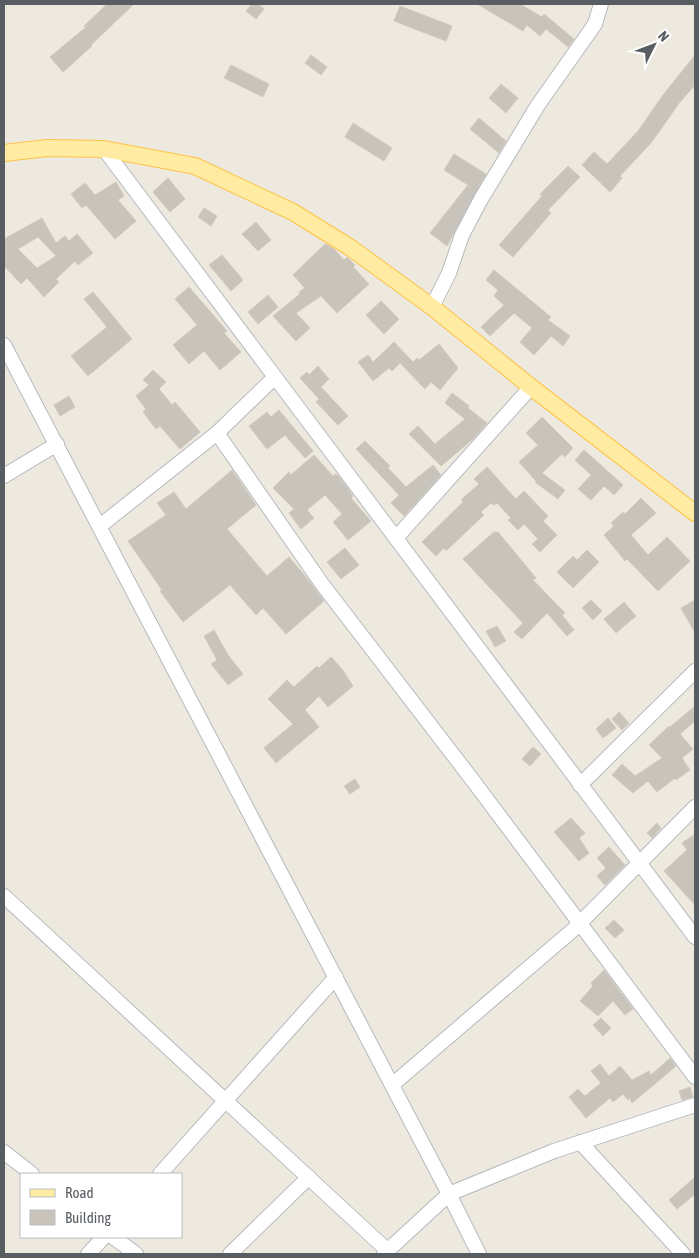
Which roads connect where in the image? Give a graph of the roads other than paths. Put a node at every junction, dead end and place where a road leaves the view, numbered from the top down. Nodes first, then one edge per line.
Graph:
1 (601, 4) edge
2 (104, 149) junction
3 (4, 153) edge
4 (432, 308) junction
5 (4, 346) edge
6 (275, 377) junction
7 (531, 387) junction
8 (217, 434) junction
9 (57, 444) junction
10 (4, 476) edge
11 (695, 513) edge
12 (100, 526) junction
13 (396, 538) junction
14 (693, 678) edge
15 (580, 785) junction
16 (695, 807) edge
17 (639, 864) junction
18 (4, 896) edge
19 (580, 924) junction
20 (695, 937) edge
21 (336, 977) junction
22 (695, 1077) edge
23 (392, 1085) junction
24 (226, 1101) junction
25 (695, 1105) edge
26 (580, 1142) junction
27 (4, 1152) edge
28 (31, 1173) edge
29 (161, 1173) edge
30 (309, 1177) junction
31 (449, 1194) junction
32 (103, 1238) edge
33 (114, 1238) edge
34 (386, 1252) edge
35 (88, 1254) edge
36 (136, 1254) edge
37 (230, 1254) edge
38 (480, 1254) edge
39 (683, 1254) edge

1 - 4 street
2 - 3 main road
2 - 4 main road
2 - 6 street
4 - 7 main road
5 - 9 street
6 - 8 street
6 - 13 street
7 - 11 main road
7 - 13 street
8 - 12 street
8 - 19 street
9 - 10 street
9 - 12 street
12 - 21 street
13 - 15 street
14 - 15 street
15 - 17 street
16 - 17 street
17 - 19 street
17 - 20 street
18 - 24 street
19 - 22 street
19 - 23 street
21 - 23 street
21 - 24 street
23 - 31 street
24 - 29 street
24 - 30 street
25 - 26 street
26 - 31 street
26 - 39 street
27 - 28 street
30 - 34 street
30 - 37 street
31 - 34 street
31 - 38 street
32 - 35 street
33 - 36 street

